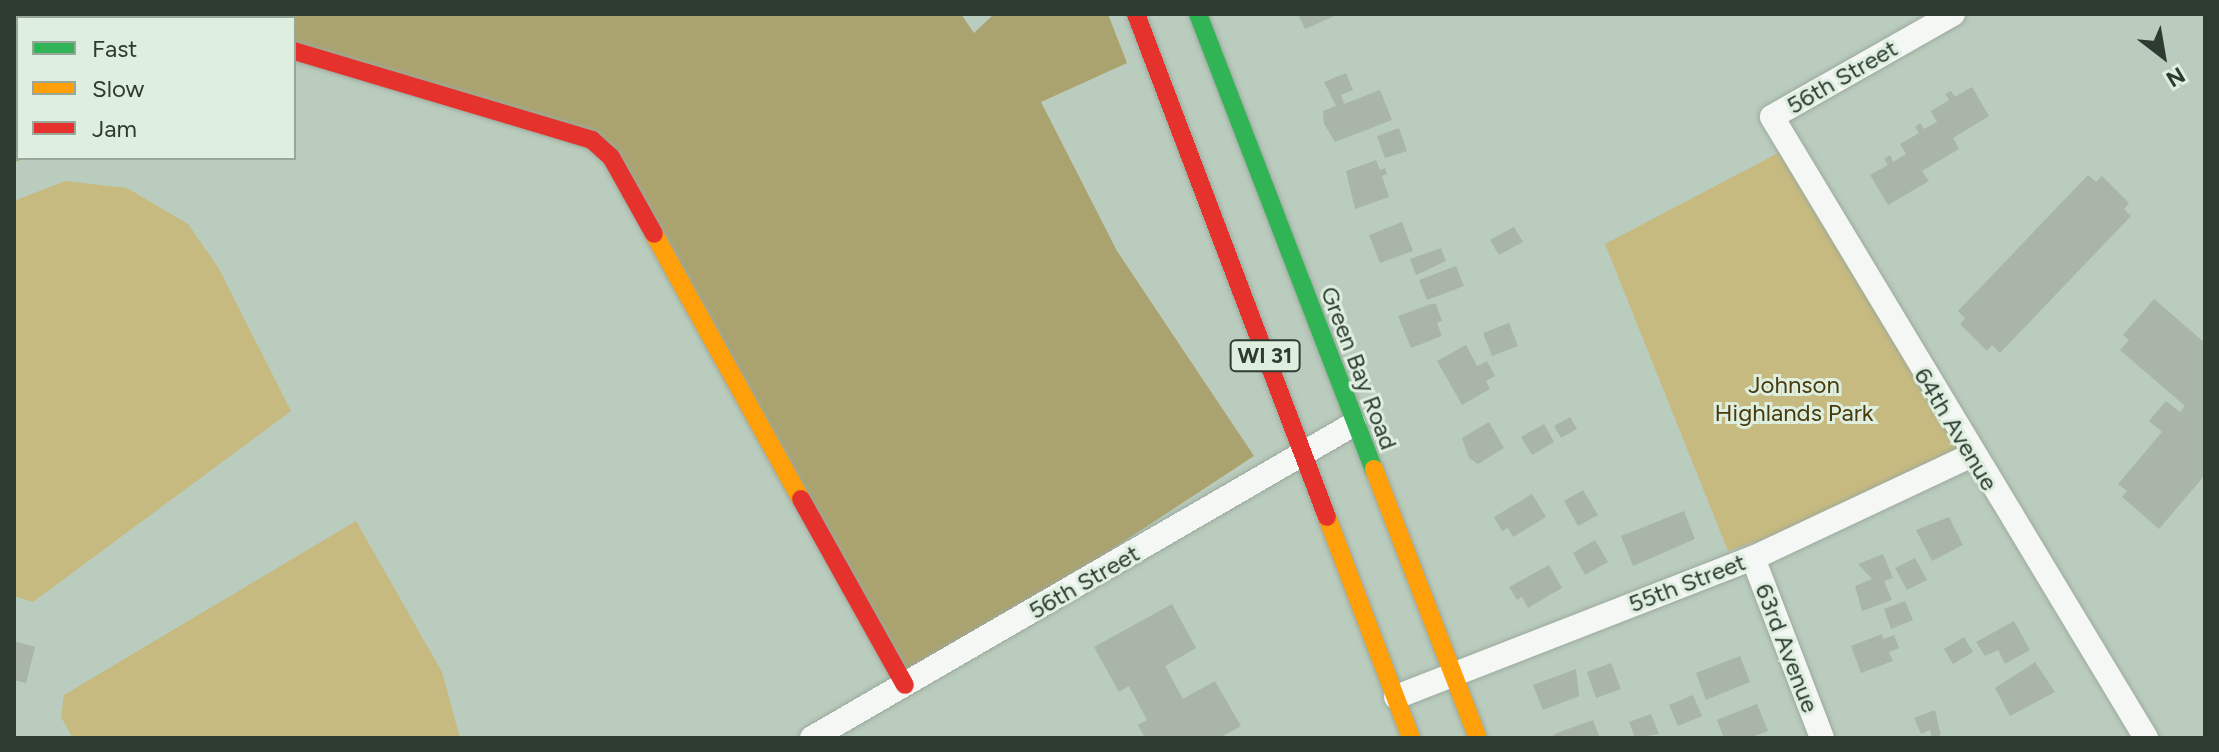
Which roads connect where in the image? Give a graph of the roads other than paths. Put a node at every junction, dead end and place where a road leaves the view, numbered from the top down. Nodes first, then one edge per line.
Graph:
1 (1136, 14) edge
2 (1198, 14) edge
3 (1953, 14) edge
4 (296, 52) edge
5 (1772, 117) joint
6 (1354, 424) junction
7 (1302, 455) junction
8 (1972, 455) junction
9 (1753, 558) junction
10 (1454, 673) junction
11 (905, 685) junction
12 (1396, 697) junction
13 (812, 738) edge
14 (1411, 738) edge
15 (1478, 738) edge
16 (1822, 738) edge
17 (2146, 738) edge

1 - 7 main road, WI 31
2 - 6 main road, Green Bay Road / WI 31
3 - 5 street, 56th Street
4 - 11 main road
5 - 8 street, 64th Avenue
6 - 7 street, 56th Street
6 - 10 main road, Green Bay Road / WI 31
7 - 11 street, 56th Street
7 - 12 main road, WI 31
8 - 9 street, 55th Street
8 - 17 street, 64th Avenue
9 - 10 street, 55th Street
9 - 16 street, 63rd Avenue
10 - 12 street, 55th Street
10 - 15 main road, Green Bay Road / WI 31
11 - 13 street, 56th Street
12 - 14 main road, WI 31

